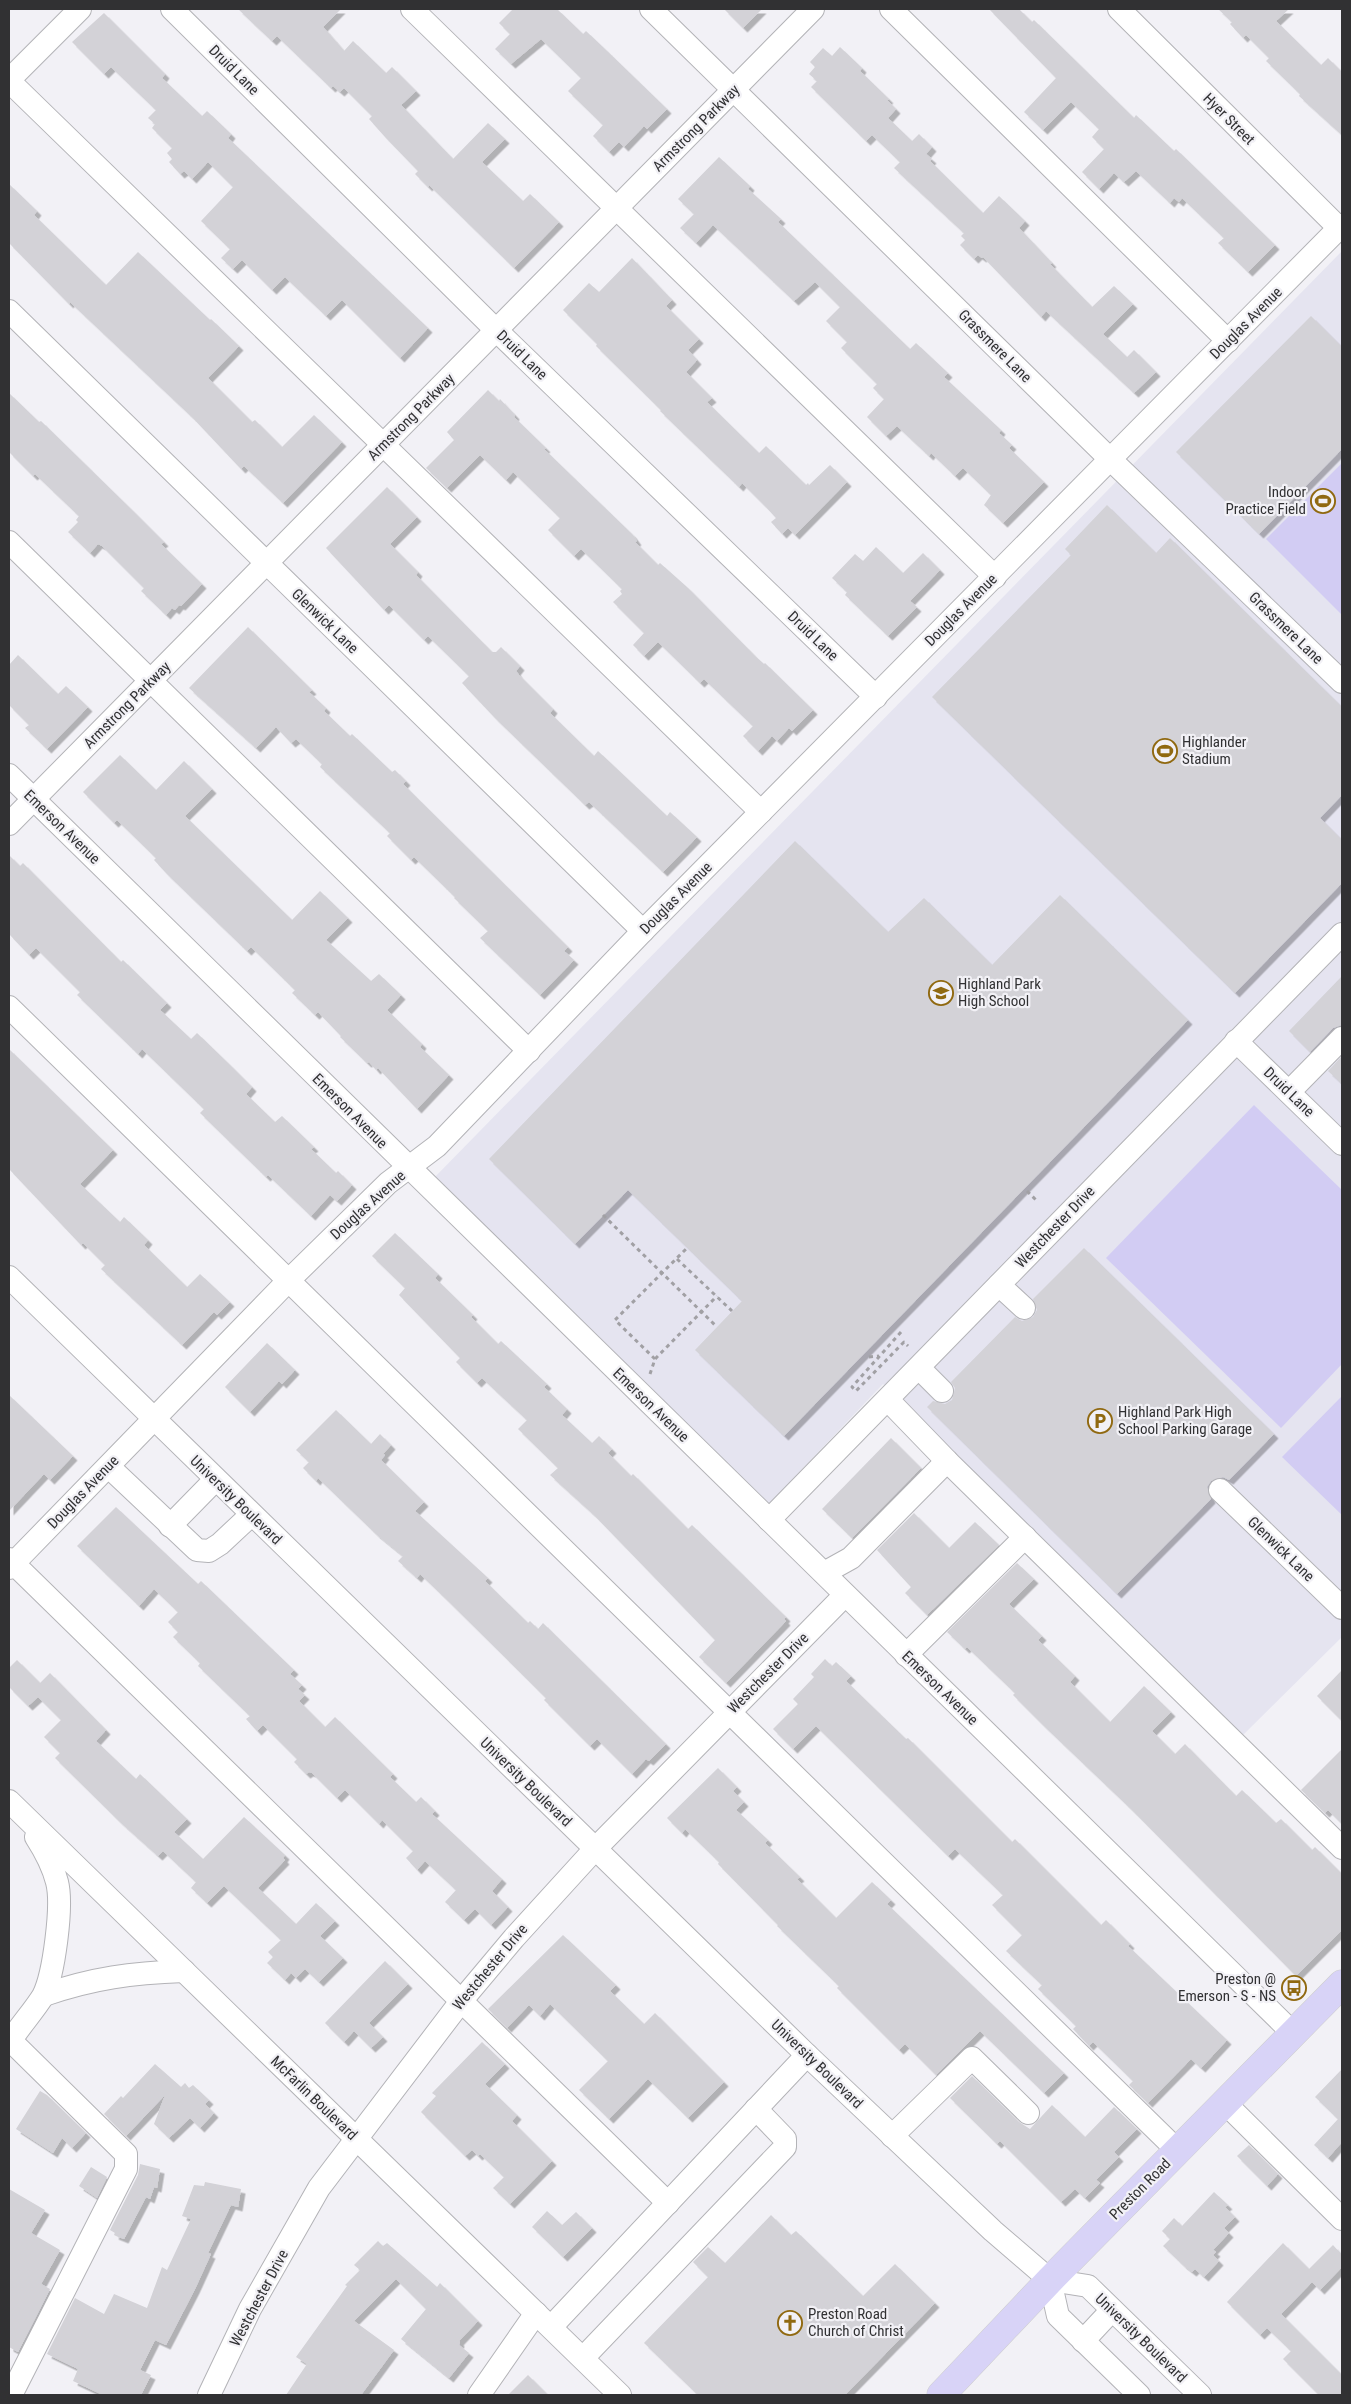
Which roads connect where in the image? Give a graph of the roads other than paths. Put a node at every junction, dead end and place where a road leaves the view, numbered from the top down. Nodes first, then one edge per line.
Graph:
1 (80, 9) edge
2 (172, 9) edge
3 (412, 9) edge
4 (651, 9) edge
5 (813, 9) edge
6 (891, 9) edge
7 (1120, 9) edge
8 (9, 80) edge
9 (734, 90) junction
10 (617, 208) junction
11 (1341, 227) edge
12 (9, 311) edge
13 (496, 330) junction
14 (1228, 341) junction
15 (383, 445) junction
16 (1111, 460) junction
17 (9, 542) edge
18 (267, 564) junction
19 (994, 577) junction
20 (151, 680) junction
21 (1342, 682) edge
22 (876, 697) junction
23 (9, 776) edge
24 (34, 799) junction
25 (761, 812) junction
26 (9, 824) edge
27 (642, 931) junction
28 (1342, 934) edge
29 (9, 1007) edge
30 (1342, 1038) edge
31 (1236, 1041) junction
32 (529, 1052) junction
33 (1289, 1092) junction
34 (1342, 1144) edge
35 (408, 1168) junction
36 (9, 1277) edge
37 (288, 1280) junction
38 (999, 1285) junction
39 (1024, 1308) dead end
40 (919, 1368) junction
41 (942, 1391) dead end
42 (888, 1400) junction
43 (153, 1420) junction
44 (947, 1461) junction
45 (109, 1466) junction
46 (215, 1480) junction
47 (1220, 1490) dead end
48 (251, 1514) junction
49 (769, 1520) junction
50 (170, 1526) junction
51 (1025, 1537) junction
52 (10, 1564) edge
53 (824, 1574) junction
54 (845, 1595) junction
55 (1342, 1608) edge
56 (906, 1655) junction
57 (731, 1711) junction
58 (12, 1804) edge
59 (1342, 1848) edge
60 (595, 1849) junction
61 (184, 1971) junction
62 (1342, 1984) edge
63 (44, 1995) junction
64 (462, 2000) junction
65 (1294, 2034) junction
66 (9, 2041) edge
67 (807, 2055) junction
68 (1225, 2103) junction
69 (756, 2109) junction
70 (1028, 2113) dead end
71 (892, 2136) junction
72 (355, 2138) junction
73 (1178, 2151) junction
74 (668, 2203) junction
75 (1342, 2219) edge
76 (1050, 2280) junction
77 (1112, 2310) junction
78 (544, 2320) junction
79 (1083, 2340) junction
80 (583, 2358) junction
81 (11, 2395) edge
82 (209, 2395) edge
83 (479, 2395) edge
84 (620, 2395) edge
85 (941, 2395) edge
86 (1139, 2395) edge
87 (1200, 2395) edge

1 - 8 street
2 - 13 street, Druid Lane
3 - 10 street
4 - 9 street, Grassmere Lane
5 - 9 street, Armstrong Parkway
6 - 14 street
7 - 11 street, Hyer Street
8 - 15 street
9 - 10 street, Armstrong Parkway
9 - 16 street, Grassmere Lane
10 - 13 street, Armstrong Parkway
10 - 19 street
11 - 14 street, Douglas Avenue
12 - 18 street, Glenwick Lane
13 - 15 street, Armstrong Parkway
13 - 22 street, Druid Lane
14 - 16 street, Douglas Avenue
15 - 18 street, Armstrong Parkway
15 - 25 street
16 - 19 street, Douglas Avenue
16 - 21 street, Grassmere Lane
17 - 20 street
18 - 20 street, Armstrong Parkway
18 - 27 street, Glenwick Lane
19 - 22 street, Douglas Avenue
20 - 24 street, Armstrong Parkway
20 - 32 street
22 - 25 street, Douglas Avenue
23 - 24 street, Emerson Avenue
24 - 26 street, Armstrong Parkway
24 - 35 street, Emerson Avenue
25 - 27 street, Douglas Avenue
27 - 32 street, Douglas Avenue
28 - 31 street, Westchester Drive
29 - 37 street
30 - 33 street
31 - 33 street, Druid Lane
31 - 38 street, Westchester Drive
32 - 35 street, Douglas Avenue
33 - 34 street, Druid Lane
35 - 37 street, Douglas Avenue
35 - 49 street, Emerson Avenue
36 - 43 street, University Boulevard
37 - 43 street, Douglas Avenue
37 - 57 street
38 - 39 street
38 - 40 street, Westchester Drive
40 - 41 street
40 - 42 street, Westchester Drive
42 - 44 street
42 - 49 street, Westchester Drive
43 - 45 street, Douglas Avenue
43 - 46 street, University Boulevard
44 - 51 street
44 - 53 street
45 - 50 street
45 - 52 street, Douglas Avenue
46 - 48 street, University Boulevard
46 - 50 street
47 - 55 street, Glenwick Lane
48 - 50 street
48 - 60 street, University Boulevard
49 - 53 street, Emerson Avenue
51 - 56 street
51 - 59 street
52 - 64 street
53 - 54 street, Emerson Avenue
54 - 56 street, Emerson Avenue
54 - 57 street, Westchester Drive
56 - 65 street, Emerson Avenue
57 - 60 street, Westchester Drive
57 - 73 street
58 - 61 street, McFarlin Boulevard
58 - 63 street
60 - 64 street, Westchester Drive
60 - 67 street, University Boulevard
61 - 63 street
61 - 72 street, McFarlin Boulevard
62 - 65 main road, Preston Road
63 - 66 street
64 - 72 street, Westchester Drive
64 - 74 street
65 - 68 main road, Preston Road
66 - 81 street
67 - 69 street
67 - 71 street, University Boulevard
68 - 73 main road, Preston Road
68 - 75 street
69 - 74 street
69 - 80 street
70 - 71 street
71 - 76 street, University Boulevard
72 - 78 street, McFarlin Boulevard
72 - 82 street, Westchester Drive
73 - 76 main road, Preston Road
74 - 78 street
76 - 77 street, University Boulevard
76 - 79 street
76 - 85 main road, Preston Road
77 - 79 street
77 - 87 street, University Boulevard
78 - 80 street, McFarlin Boulevard
78 - 83 street
79 - 86 street
80 - 84 street, McFarlin Boulevard

